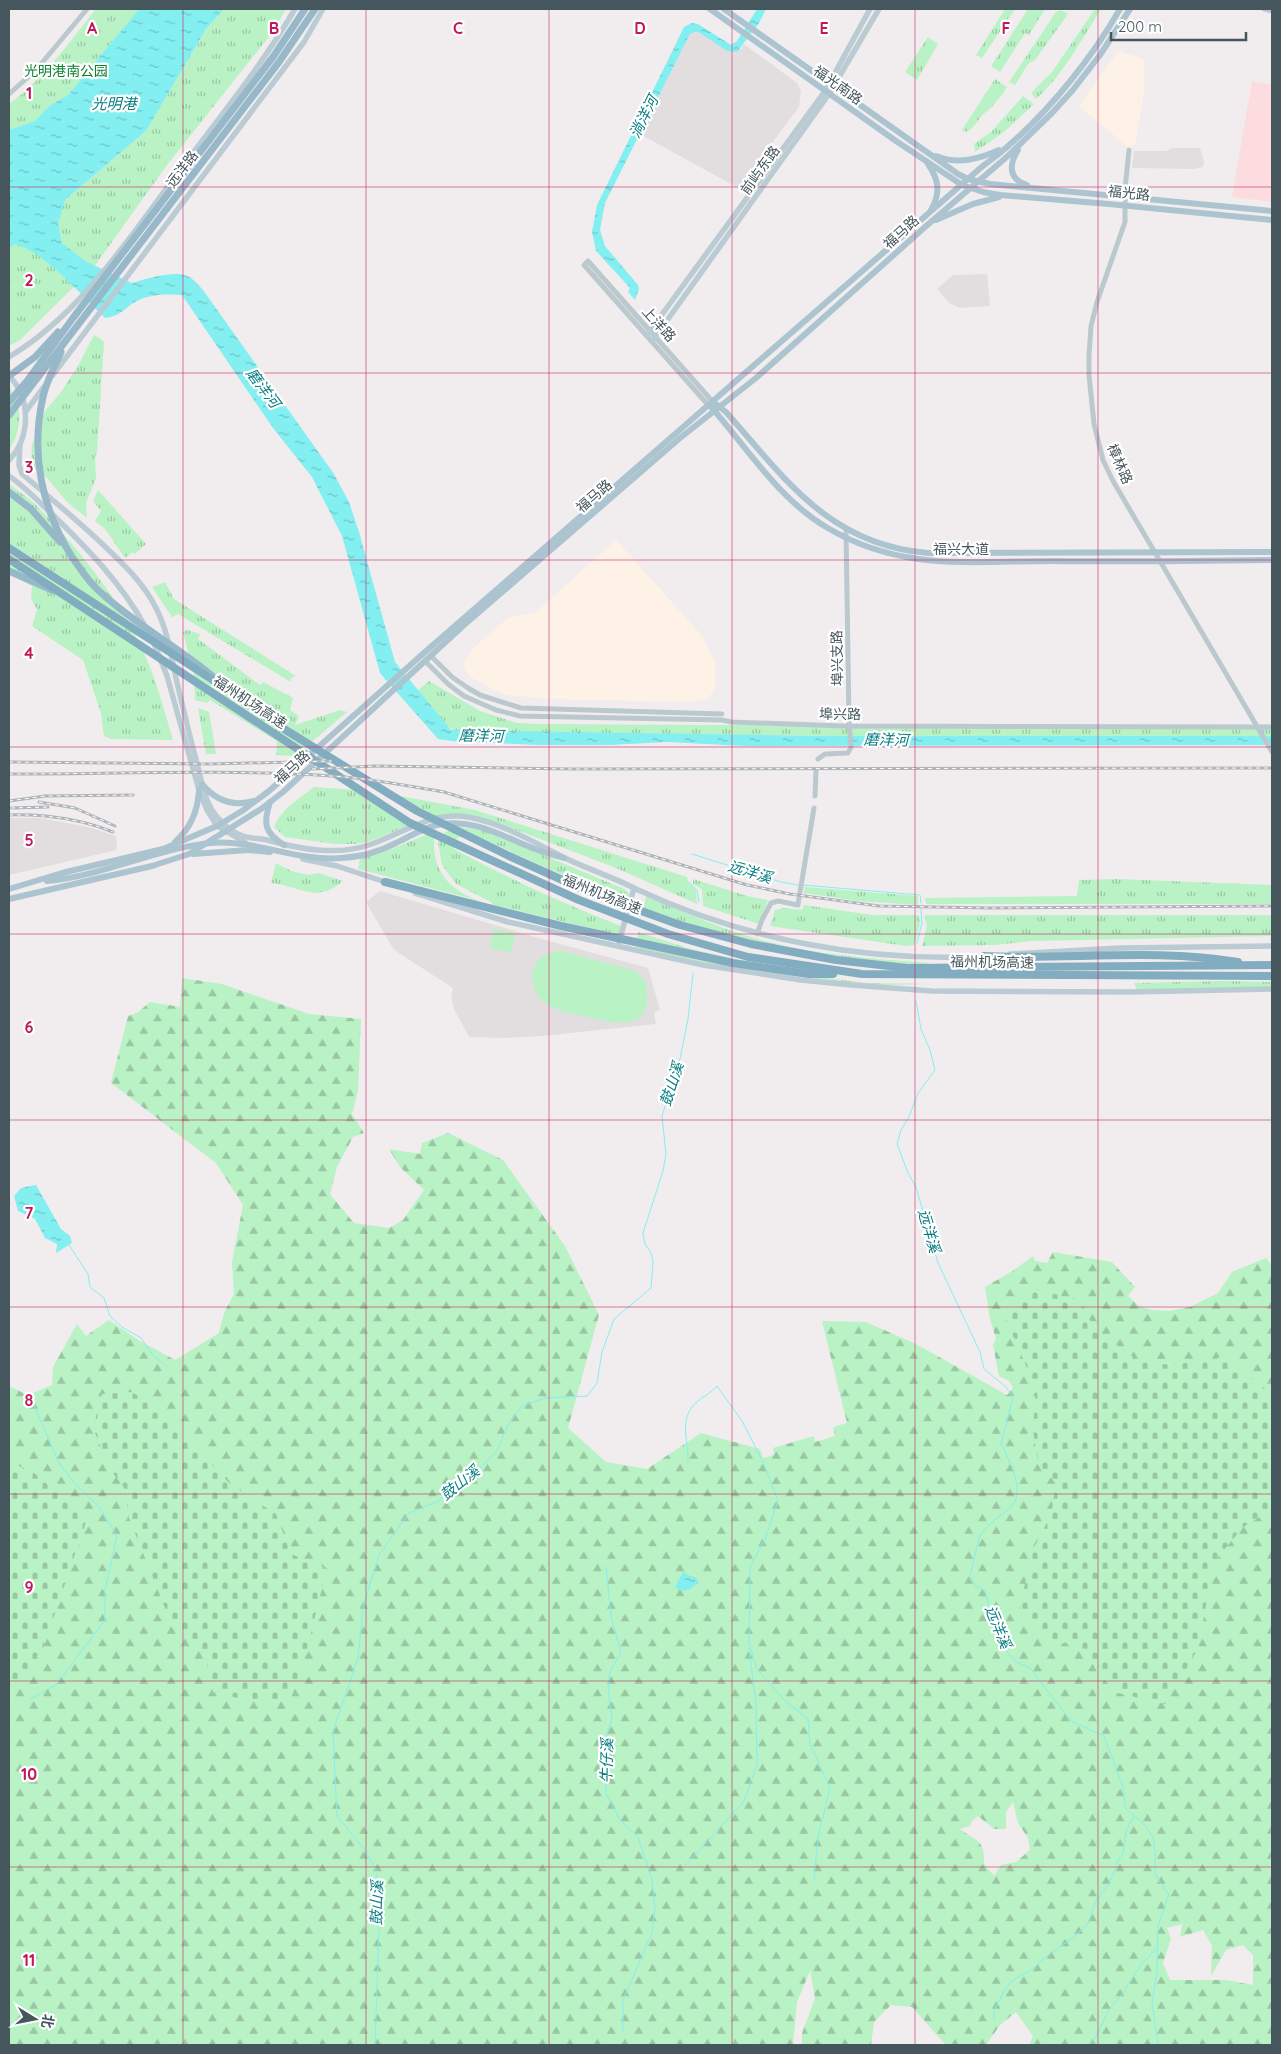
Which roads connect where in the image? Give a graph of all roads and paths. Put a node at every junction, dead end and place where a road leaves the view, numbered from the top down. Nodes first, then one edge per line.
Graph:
1 (87, 9) edge
2 (295, 9) edge
3 (304, 9) edge
4 (315, 9) edge
5 (323, 9) edge
6 (710, 9) edge
7 (724, 9) edge
8 (870, 9) edge
9 (879, 9) edge
10 (1120, 9) edge
11 (1130, 9) edge
12 (1264, 9) edge
13 (1272, 11) edge
14 (831, 86) junction
15 (827, 92) junction
16 (9, 94) edge
17 (1024, 141) junction
18 (1007, 147) junction
19 (1129, 150) dead end
20 (928, 153) junction
21 (926, 161) junction
22 (956, 176) junction
23 (968, 179) junction
24 (978, 182) junction
25 (962, 185) junction
26 (971, 188) junction
27 (1043, 189) junction
28 (1012, 196) junction
29 (1125, 197) junction
30 (1125, 205) junction
31 (1272, 210) edge
32 (928, 214) junction
33 (1272, 220) edge
34 (928, 224) junction
35 (586, 263) dead end
36 (72, 318) junction
37 (649, 333) junction
38 (654, 339) junction
39 (65, 342) junction
40 (9, 357) edge
41 (9, 376) edge
42 (9, 402) edge
43 (714, 406) junction
44 (26, 411) junction
45 (9, 413) edge
46 (20, 444) junction
47 (9, 460) edge
48 (9, 476) edge
49 (9, 492) edge
50 (846, 529) junction
51 (846, 538) junction
52 (9, 548) edge
53 (1272, 552) edge
54 (1156, 553) junction
55 (73, 558) junction
56 (9, 559) edge
57 (1272, 560) edge
58 (1161, 561) junction
59 (9, 571) edge
60 (73, 601) junction
61 (431, 656) junction
62 (425, 661) junction
63 (236, 696) junction
64 (722, 717) junction
65 (850, 726) junction
66 (1256, 727) junction
67 (1272, 727) edge
68 (1271, 751) edge
69 (818, 759) dead end
70 (816, 770) dead end
71 (201, 787) junction
72 (815, 796) dead end
73 (258, 800) junction
74 (270, 802) junction
75 (814, 808) dead end
76 (220, 824) junction
77 (228, 830) junction
78 (284, 845) junction
79 (163, 849) junction
80 (270, 852) junction
81 (189, 854) junction
82 (564, 858) junction
83 (36, 882) junction
84 (385, 882) junction
85 (634, 888) junction
86 (9, 889) edge
87 (800, 892) dead end
88 (9, 900) edge
89 (798, 902) dead end
90 (758, 934) junction
91 (1272, 946) edge
92 (617, 947) junction
93 (984, 956) junction
94 (1257, 965) junction
95 (1272, 965) edge
96 (862, 974) junction
97 (1272, 976) edge
98 (1272, 989) edge

1 - 16 street
2 - 40 main road
3 - 36 highway, 远洋路
4 - 39 highway, 远洋路
5 - 44 main road
6 - 15 main road, 福光南路
7 - 14 main road, 福光南路
8 - 14 main road, 前屿东路
9 - 14 main road, 前屿东路
10 - 18 main road, 福马路
11 - 17 main road, 福马路
12 - 13 street
14 - 15 main road, 前屿东路
14 - 20 main road, 福光南路
15 - 21 main road, 福光南路
15 - 37 main road, 前屿东路
15 - 38 main road, 前屿东路
17 - 24 main road, 福马路
17 - 27 main road
18 - 20 main road
18 - 23 main road, 福马路
19 - 29 street, 樟林路
20 - 22 main road, 福光南路
21 - 22 main road, 福光南路
21 - 32 main road
22 - 23 main road, 福光路
22 - 25 main road
23 - 24 main road, 福光路
23 - 25 main road, 福马路
24 - 26 main road, 福马路
24 - 27 main road, 福光路
25 - 26 main road, 福光路
25 - 32 main road, 福马路
26 - 28 main road, 福光路
26 - 34 main road, 福马路
27 - 29 main road, 福光路
28 - 30 main road, 福光路
28 - 34 main road
29 - 30 street, 樟林路
29 - 31 main road, 福光路
30 - 33 main road, 福光路
30 - 54 street, 樟林路
32 - 43 main road, 福马路
34 - 43 main road, 福马路
35 - 37 street, 上洋路
36 - 41 highway
36 - 42 highway
37 - 38 street, 上洋路
38 - 43 street, 上洋路
39 - 45 highway
39 - 55 highway
41 - 44 main road
43 - 50 main road, 福兴大道
43 - 51 main road, 福兴大道
43 - 61 main road, 福马路
43 - 73 main road, 福马路
44 - 46 main road
46 - 47 main road
46 - 71 main road
48 - 71 main road
49 - 55 highway
50 - 51 street, 埠兴支路
50 - 54 main road, 福兴大道
51 - 58 main road, 福兴大道
51 - 65 street, 埠兴支路
52 - 63 highway, 福州机场高速
53 - 54 main road, 福兴大道
54 - 58 street, 樟林路
55 - 63 highway
56 - 60 highway, 福州机场高速
57 - 58 main road, 福兴大道
58 - 66 street, 樟林路
59 - 60 highway
60 - 96 highway, 福州机场高速
61 - 62 main road, 福马路
61 - 64 street, 埠兴路
62 - 64 street, 埠兴路
62 - 74 main road, 福马路
63 - 94 highway, 福州机场高速
64 - 65 street, 埠兴路
65 - 66 street, 埠兴路
65 - 69 street, 埠兴支路
66 - 67 street, 埠兴路
66 - 68 street, 樟林路
70 - 72 street
71 - 73 main road
71 - 76 main road
71 - 79 main road
73 - 76 main road, 福马路
74 - 77 main road, 福马路
74 - 78 main road
75 - 87 street
76 - 77 main road
76 - 79 main road, 福马路
77 - 78 main road
77 - 80 main road
77 - 81 main road, 福马路
78 - 82 main road
79 - 83 main road, 福马路
80 - 81 main road
80 - 84 main road
81 - 88 main road, 福马路
82 - 83 main road
82 - 85 main road
83 - 86 main road, 福马路
84 - 92 main road
84 - 96 highway
85 - 90 main road
85 - 92 main road
89 - 90 street
90 - 93 main road
91 - 93 main road
92 - 98 main road
93 - 94 highway
94 - 95 highway, 福州机场高速
96 - 97 highway, 福州机场高速

